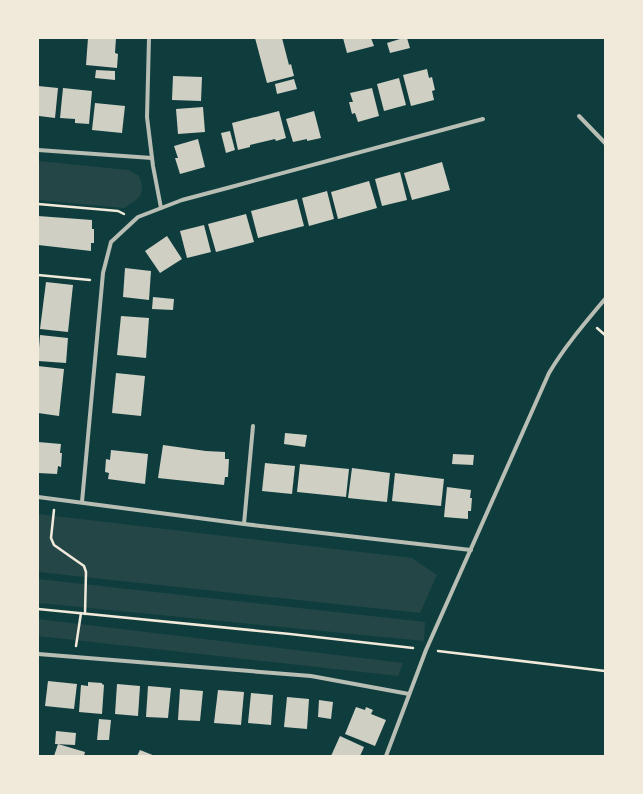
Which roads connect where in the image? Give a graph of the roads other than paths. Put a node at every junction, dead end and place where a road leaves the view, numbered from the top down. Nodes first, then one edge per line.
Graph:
1 (150, 38) edge
2 (579, 116) dead end
3 (483, 119) dead end
4 (605, 143) edge
5 (38, 150) edge
6 (152, 158) junction
7 (161, 208) junction
8 (605, 299) edge
9 (253, 426) dead end
10 (38, 497) edge
11 (82, 502) junction
12 (244, 524) junction
13 (471, 550) junction
14 (38, 654) edge
15 (409, 694) junction
16 (386, 756) edge

1 - 6 street
2 - 4 street
3 - 7 street
5 - 6 street
6 - 7 street
7 - 11 street
8 - 13 street
9 - 12 street
10 - 11 street
11 - 12 street
12 - 13 street
13 - 15 street
14 - 15 street
15 - 16 street

